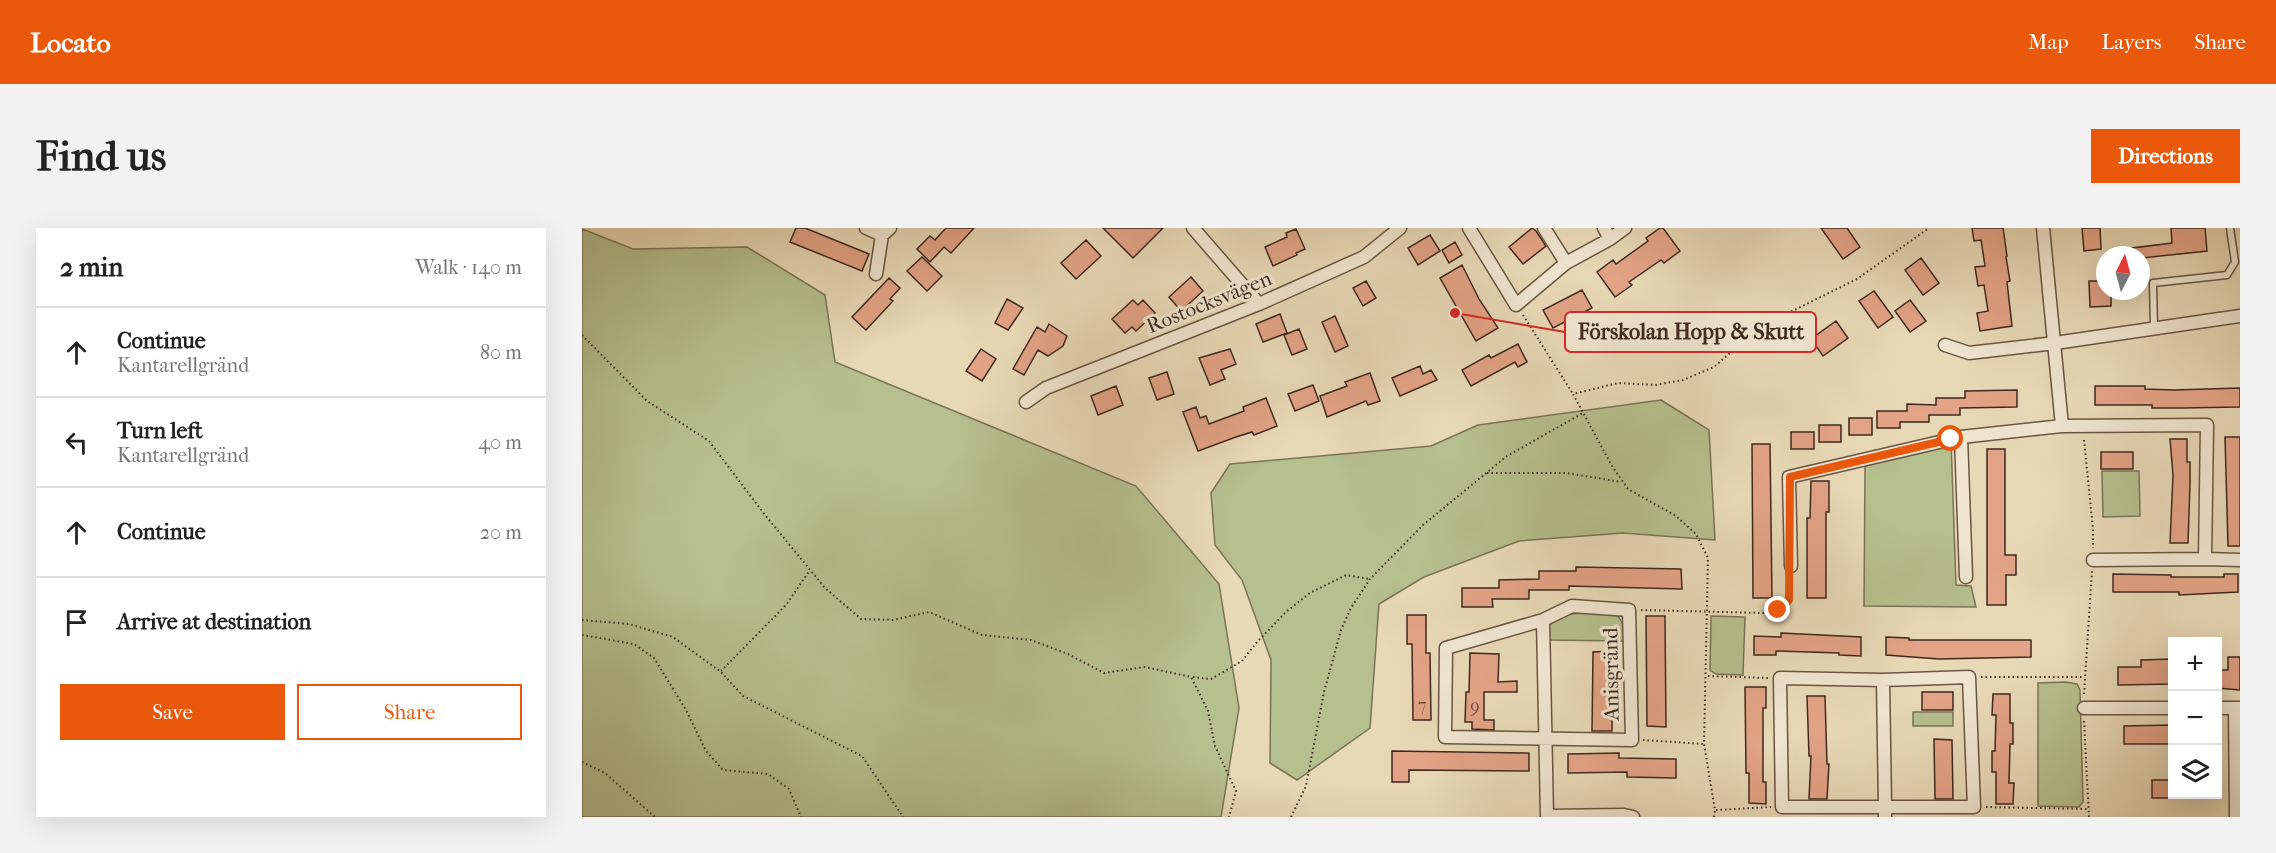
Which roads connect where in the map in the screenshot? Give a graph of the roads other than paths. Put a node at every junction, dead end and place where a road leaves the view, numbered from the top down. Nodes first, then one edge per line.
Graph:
1 (866, 228) edge
2 (1193, 228) edge
3 (1400, 228) edge
4 (1469, 228) edge
5 (1544, 228) edge
6 (1625, 228) edge
7 (2043, 228) edge
8 (2230, 228) edge
9 (886, 231) edge
10 (1607, 234) edge
11 (1566, 263) junction
12 (876, 274) dead end
13 (1258, 304) junction
14 (2240, 316) edge
15 (2154, 329) junction
16 (2055, 343) junction
17 (1945, 345) dead end
18 (1026, 402) dead end
19 (2062, 426) junction
20 (1961, 437) junction
21 (2093, 560) road end
22 (2205, 560) junction
23 (2240, 560) edge
24 (1791, 566) road end
25 (1966, 577) dead end
26 (1543, 620) junction
27 (1883, 680) junction
28 (2084, 708) road end
29 (2168, 708) edge
30 (2222, 708) edge
31 (2238, 708) edge
32 (1545, 738) junction
33 (1885, 812) edge
34 (1547, 816) edge
35 (1633, 817) edge
36 (2236, 817) edge

1 - 9 street
2 - 13 street
3 - 13 street, Rostocksvägen
4 - 11 street
5 - 11 street
6 - 10 street
7 - 16 street
8 - 15 lane
9 - 12 street
10 - 11 street
13 - 18 street, Rostocksvägen
14 - 15 street
15 - 16 street
16 - 17 street
16 - 19 street
19 - 20 street
19 - 22 street
20 - 24 street
20 - 25 street
21 - 22 street
22 - 23 street
26 - 32 street
26 - 32 street, Anisgränd
26 - 32 street, Anisgränd
27 - 33 street
27 - 33 street
27 - 33 street
28 - 29 street
30 - 31 street
31 - 36 street
32 - 34 street
34 - 35 street

